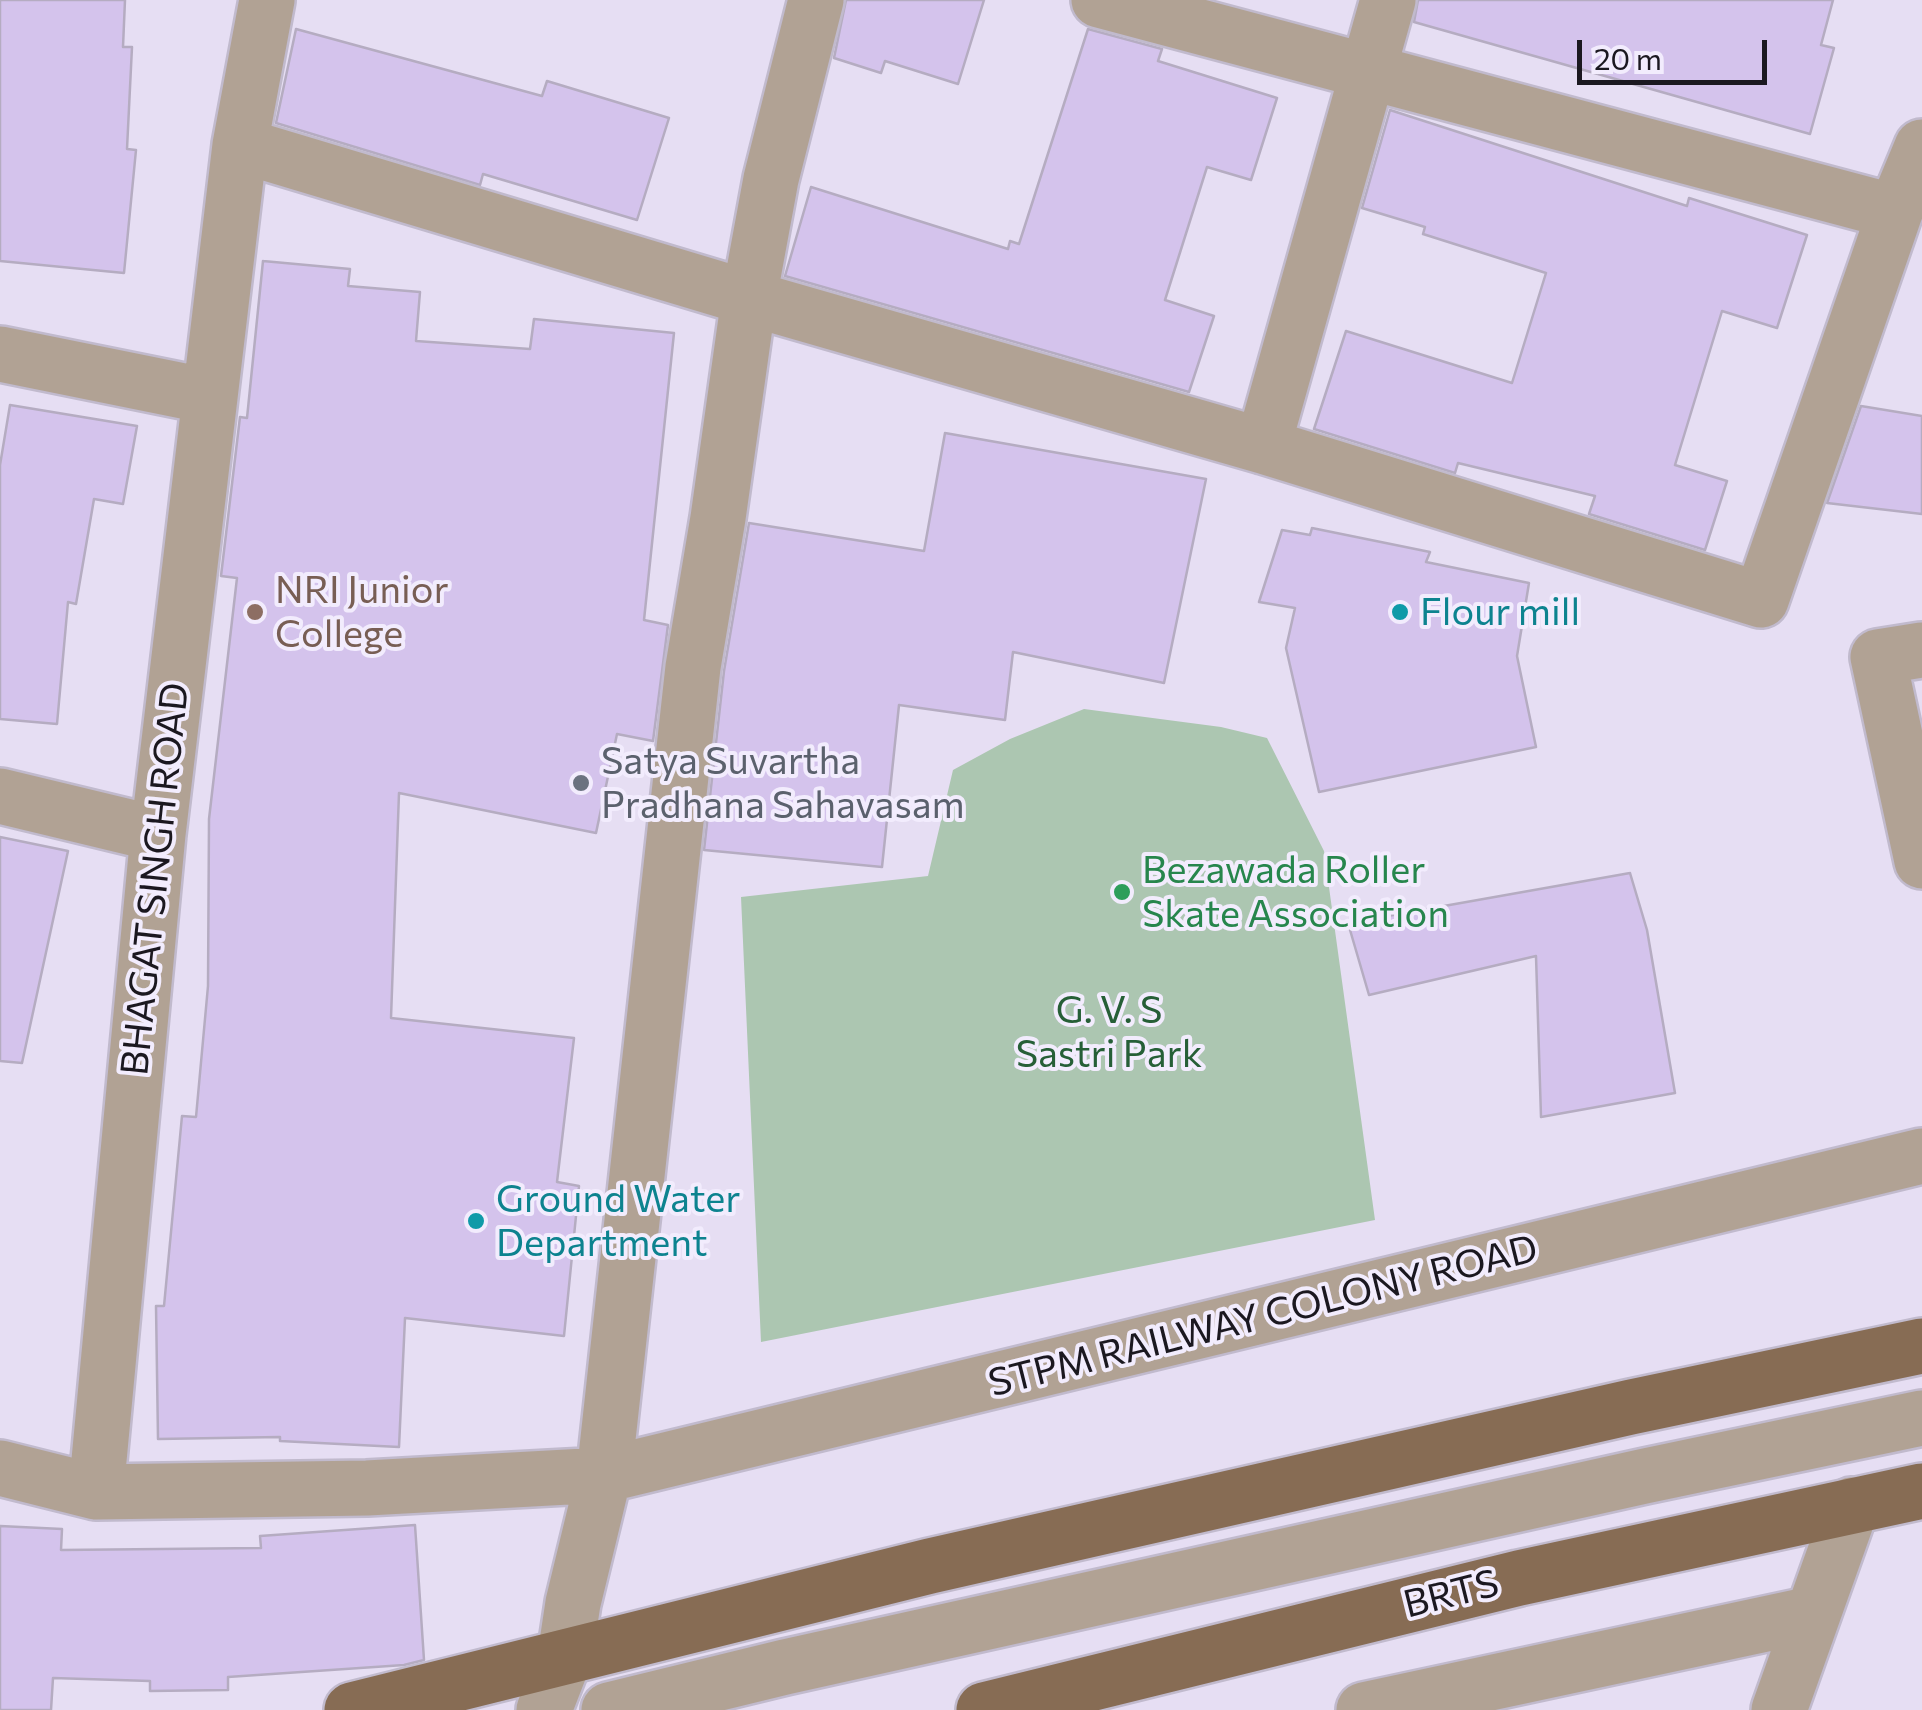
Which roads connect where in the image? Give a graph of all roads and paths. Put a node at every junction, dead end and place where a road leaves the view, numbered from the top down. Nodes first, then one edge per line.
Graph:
1 (266, 0) edge
2 (816, 0) edge
3 (1099, 0) edge
4 (1388, 0) edge
5 (1367, 70) junction
6 (240, 145) junction
7 (1922, 147) edge
8 (1896, 212) junction
9 (749, 298) junction
10 (0, 354) edge
11 (208, 396) junction
12 (1263, 446) junction
13 (1922, 650) edge
14 (0, 796) edge
15 (158, 834) junction
16 (1922, 861) edge
17 (1922, 1156) edge
18 (1922, 1346) edge
19 (1922, 1418) edge
20 (0, 1468) edge
21 (604, 1475) junction
22 (1922, 1490) edge
23 (96, 1492) junction
24 (1852, 1505) junction
25 (1812, 1614) junction
26 (565, 1656) junction
27 (444, 1697) edge
28 (352, 1710) edge
29 (544, 1710) edge
30 (610, 1710) edge
31 (984, 1710) edge
32 (1364, 1710) edge
33 (1779, 1710) edge

1 - 6 street, BHAGAT SINGH ROAD
2 - 9 street
3 - 5 street
4 - 5 street
5 - 8 street
5 - 12 street
6 - 9 street
6 - 11 street, BHAGAT SINGH ROAD
7 - 8 street
8 - 12 street
9 - 12 street
9 - 21 street
10 - 11 street
11 - 15 street, BHAGAT SINGH ROAD
13 - 16 street
14 - 15 street
15 - 23 street, BHAGAT SINGH ROAD
17 - 21 street, STPM RAILWAY COLONY ROAD
18 - 26 main road
19 - 30 street
20 - 23 street
21 - 23 street, STPM RAILWAY COLONY ROAD
21 - 26 street
22 - 24 main road, BRTS
24 - 25 street
24 - 31 main road, BRTS
25 - 32 street
25 - 33 street
26 - 27 main road
26 - 29 street
27 - 28 main road

